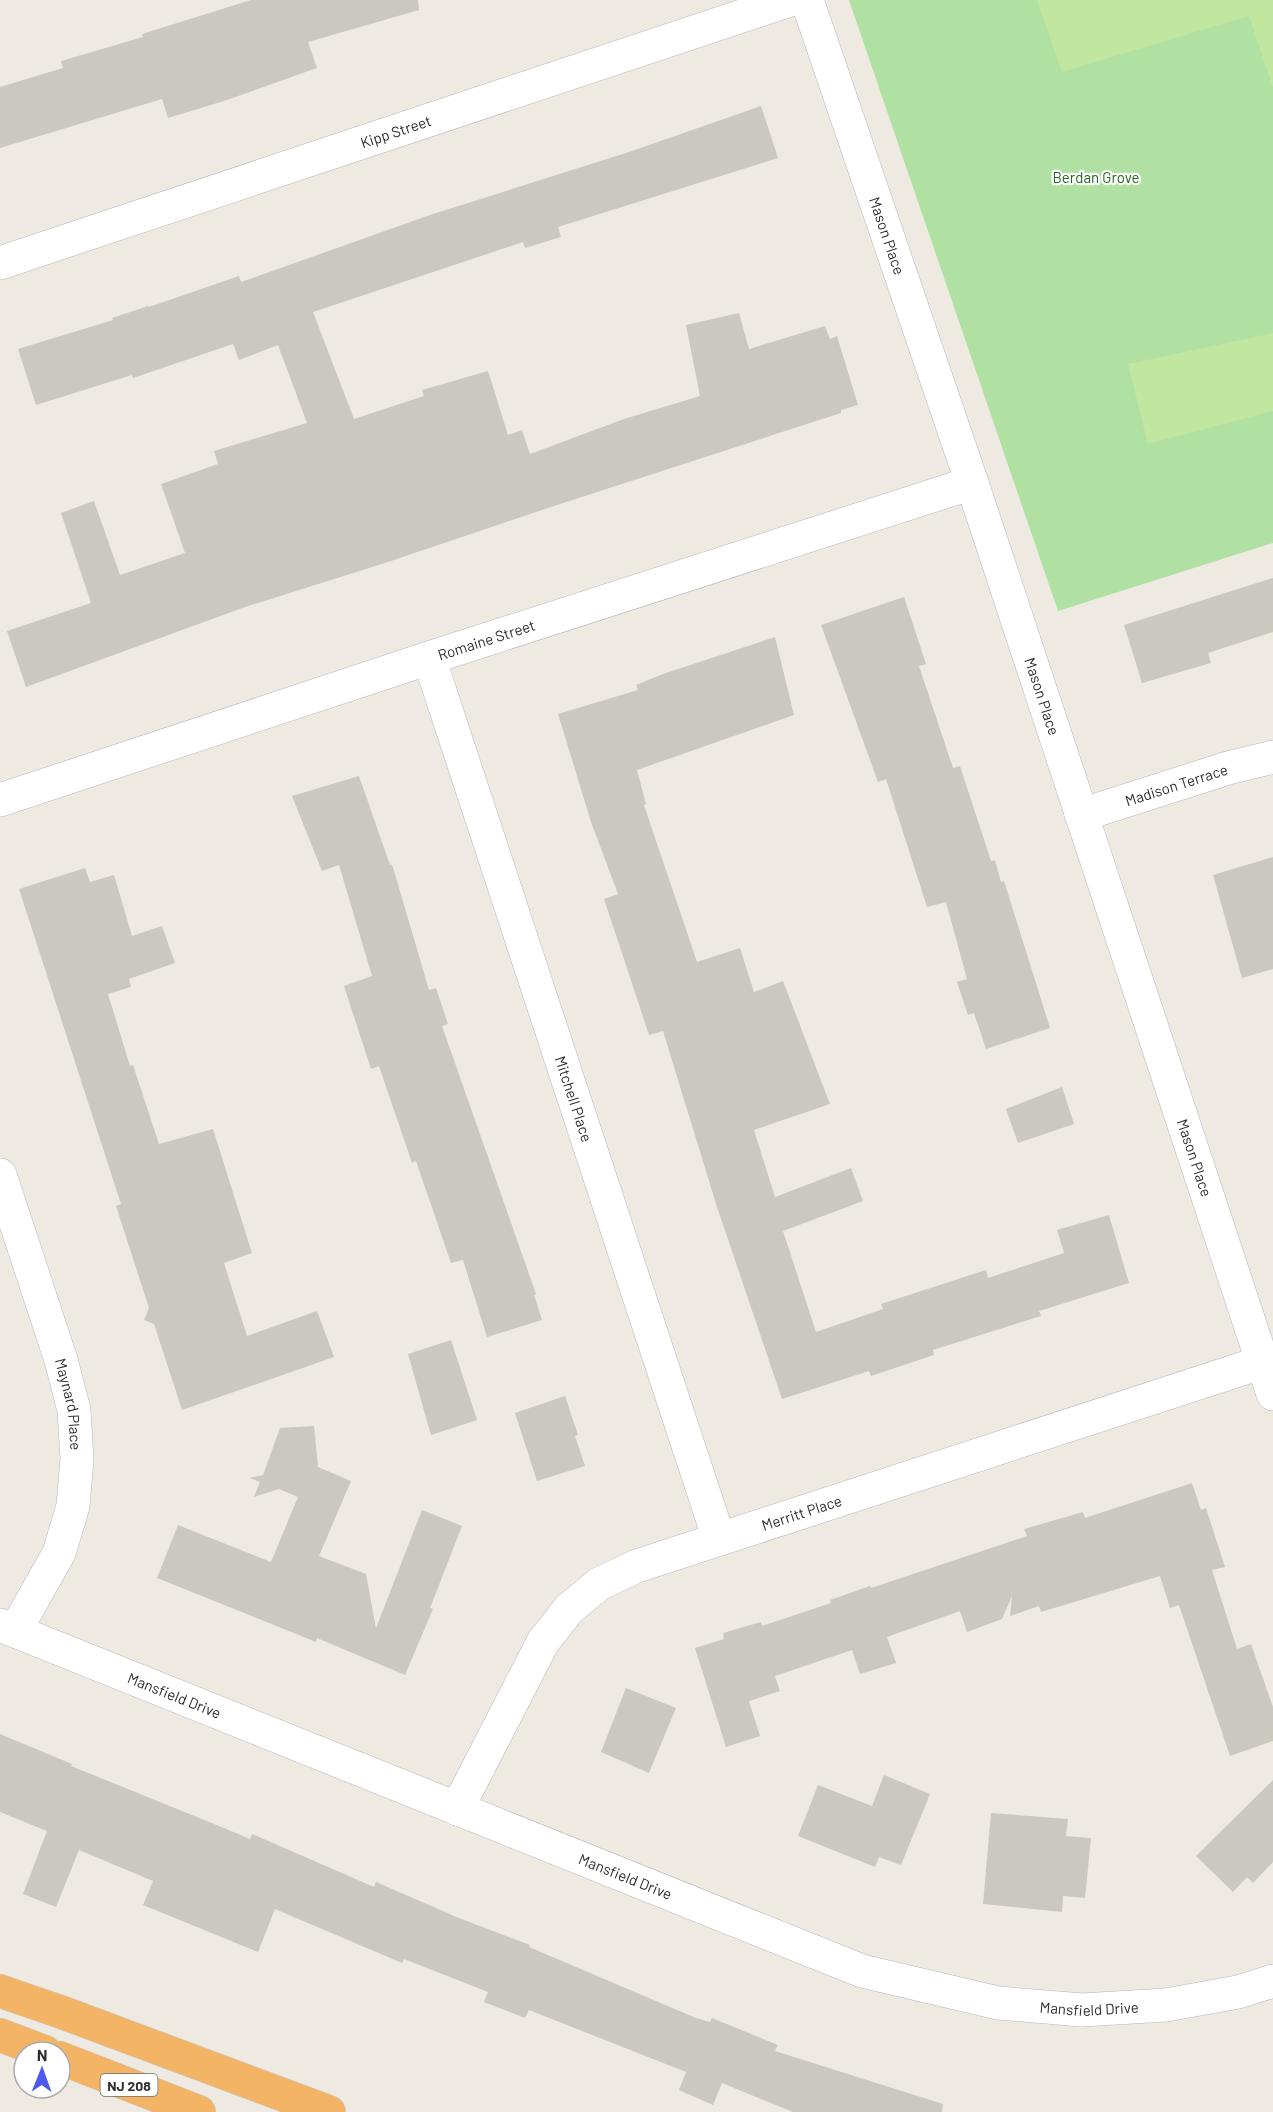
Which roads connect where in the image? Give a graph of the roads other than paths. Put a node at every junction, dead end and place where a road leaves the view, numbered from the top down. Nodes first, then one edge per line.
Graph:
1 (790, 0) edge
2 (807, 0) edge
3 (0, 263) edge
4 (972, 483) junction
5 (429, 658) junction
6 (1273, 757) edge
7 (0, 800) edge
8 (1081, 815) junction
9 (0, 1175) edge
10 (1263, 1362) junction
11 (1273, 1394) edge
12 (719, 1539) junction
13 (8, 1628) edge
14 (457, 1809) junction
15 (1273, 1981) edge
16 (0, 1991) edge
17 (72, 2063) edge
18 (199, 2112) edge
19 (329, 2112) edge

1 - 3 street, Kipp Street
2 - 4 street, Mason Place
4 - 5 street, Romaine Street
4 - 8 street, Mason Place
5 - 7 street, Romaine Street
5 - 12 street, Mitchell Place
6 - 8 street, Madison Terrace
8 - 10 street, Mason Place
9 - 13 street, Maynard Place
10 - 11 street, Mason Place
10 - 12 street, Merritt Place
12 - 14 street, Merritt Place
13 - 14 street, Mansfield Drive
14 - 15 street, Mansfield Drive
16 - 19 highway
17 - 18 highway, NJ 208

